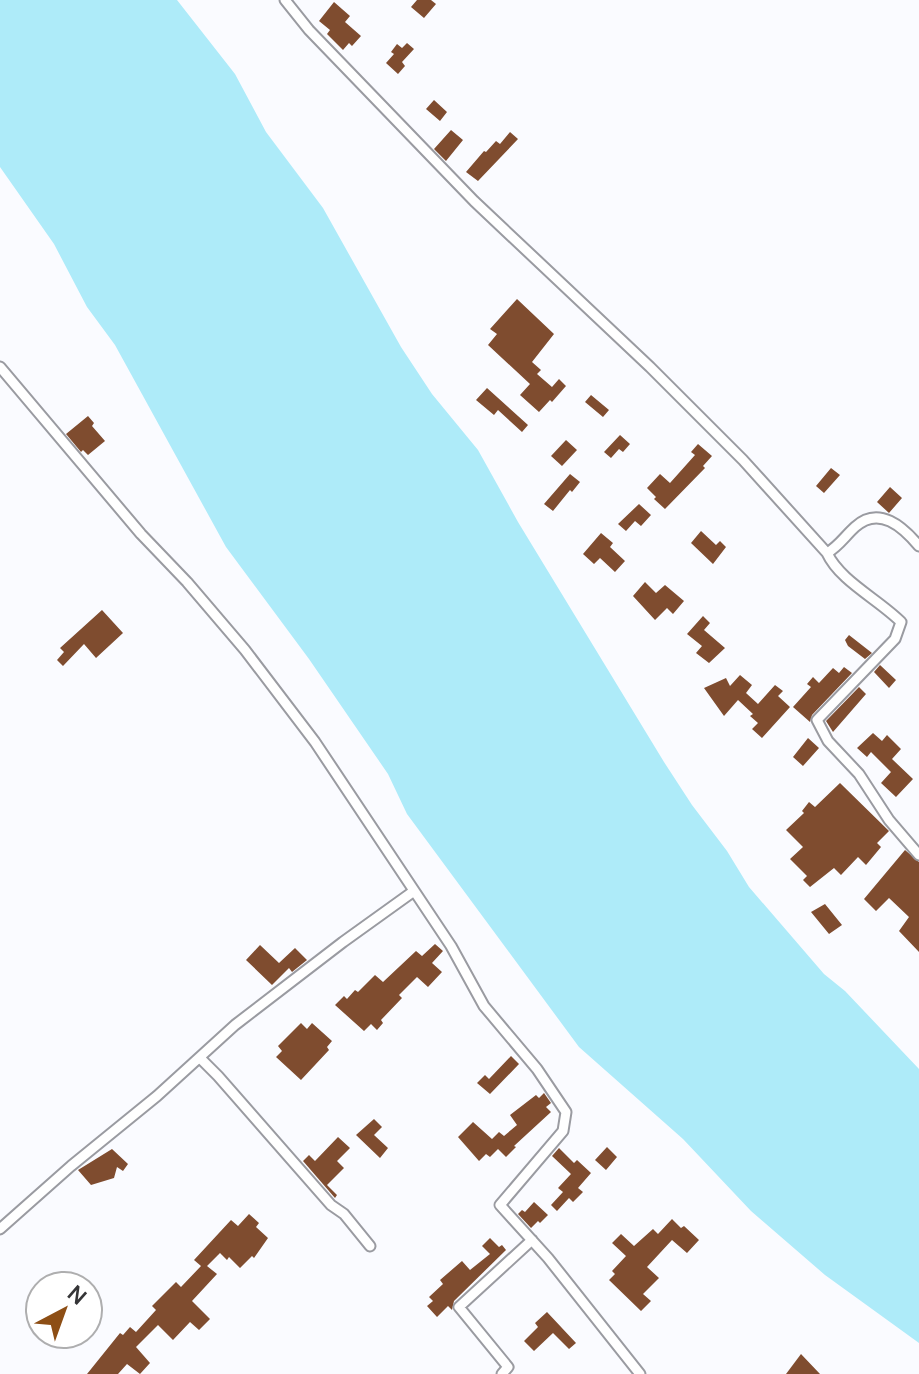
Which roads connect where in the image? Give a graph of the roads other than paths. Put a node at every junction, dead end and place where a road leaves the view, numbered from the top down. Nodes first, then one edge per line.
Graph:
1 (285, 0) edge
2 (0, 367) edge
3 (919, 546) edge
4 (827, 553) junction
5 (919, 855) edge
6 (414, 891) junction
7 (200, 1058) junction
8 (0, 1229) edge
9 (532, 1240) junction
10 (370, 1246) dead end
11 (502, 1374) edge
12 (640, 1374) edge

1 - 4 street
2 - 6 street
3 - 4 street
4 - 5 street
6 - 7 street
6 - 9 street
7 - 8 street
7 - 10 street
9 - 11 street
9 - 12 street

